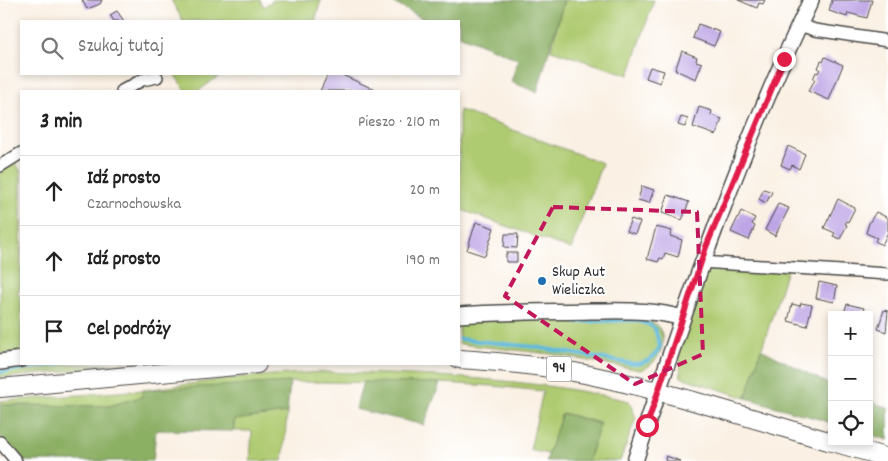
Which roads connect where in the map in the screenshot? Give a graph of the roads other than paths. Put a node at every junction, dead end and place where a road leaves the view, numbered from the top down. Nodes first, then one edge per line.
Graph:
1 (811, 0) edge
2 (799, 26) junction
3 (888, 41) edge
4 (157, 77) dead end
5 (124, 90) edge
6 (20, 153) edge
7 (0, 166) edge
8 (701, 262) junction
9 (888, 274) edge
10 (460, 315) edge
11 (682, 318) junction
12 (20, 359) edge
13 (460, 359) edge
14 (0, 362) edge
15 (247, 365) edge
16 (0, 388) edge
17 (658, 391) junction
18 (828, 441) edge
19 (0, 442) edge
20 (846, 446) edge
21 (888, 458) edge
22 (16, 461) edge
23 (635, 461) edge

1 - 2 street
2 - 3 street
2 - 8 street
4 - 5 street
6 - 7 street
8 - 9 street
8 - 11 street
10 - 11 street
11 - 17 street
12 - 14 street
13 - 17 main road, 94
15 - 16 main road
17 - 18 main road, 94
17 - 23 street
19 - 22 street
20 - 21 main road, 94

